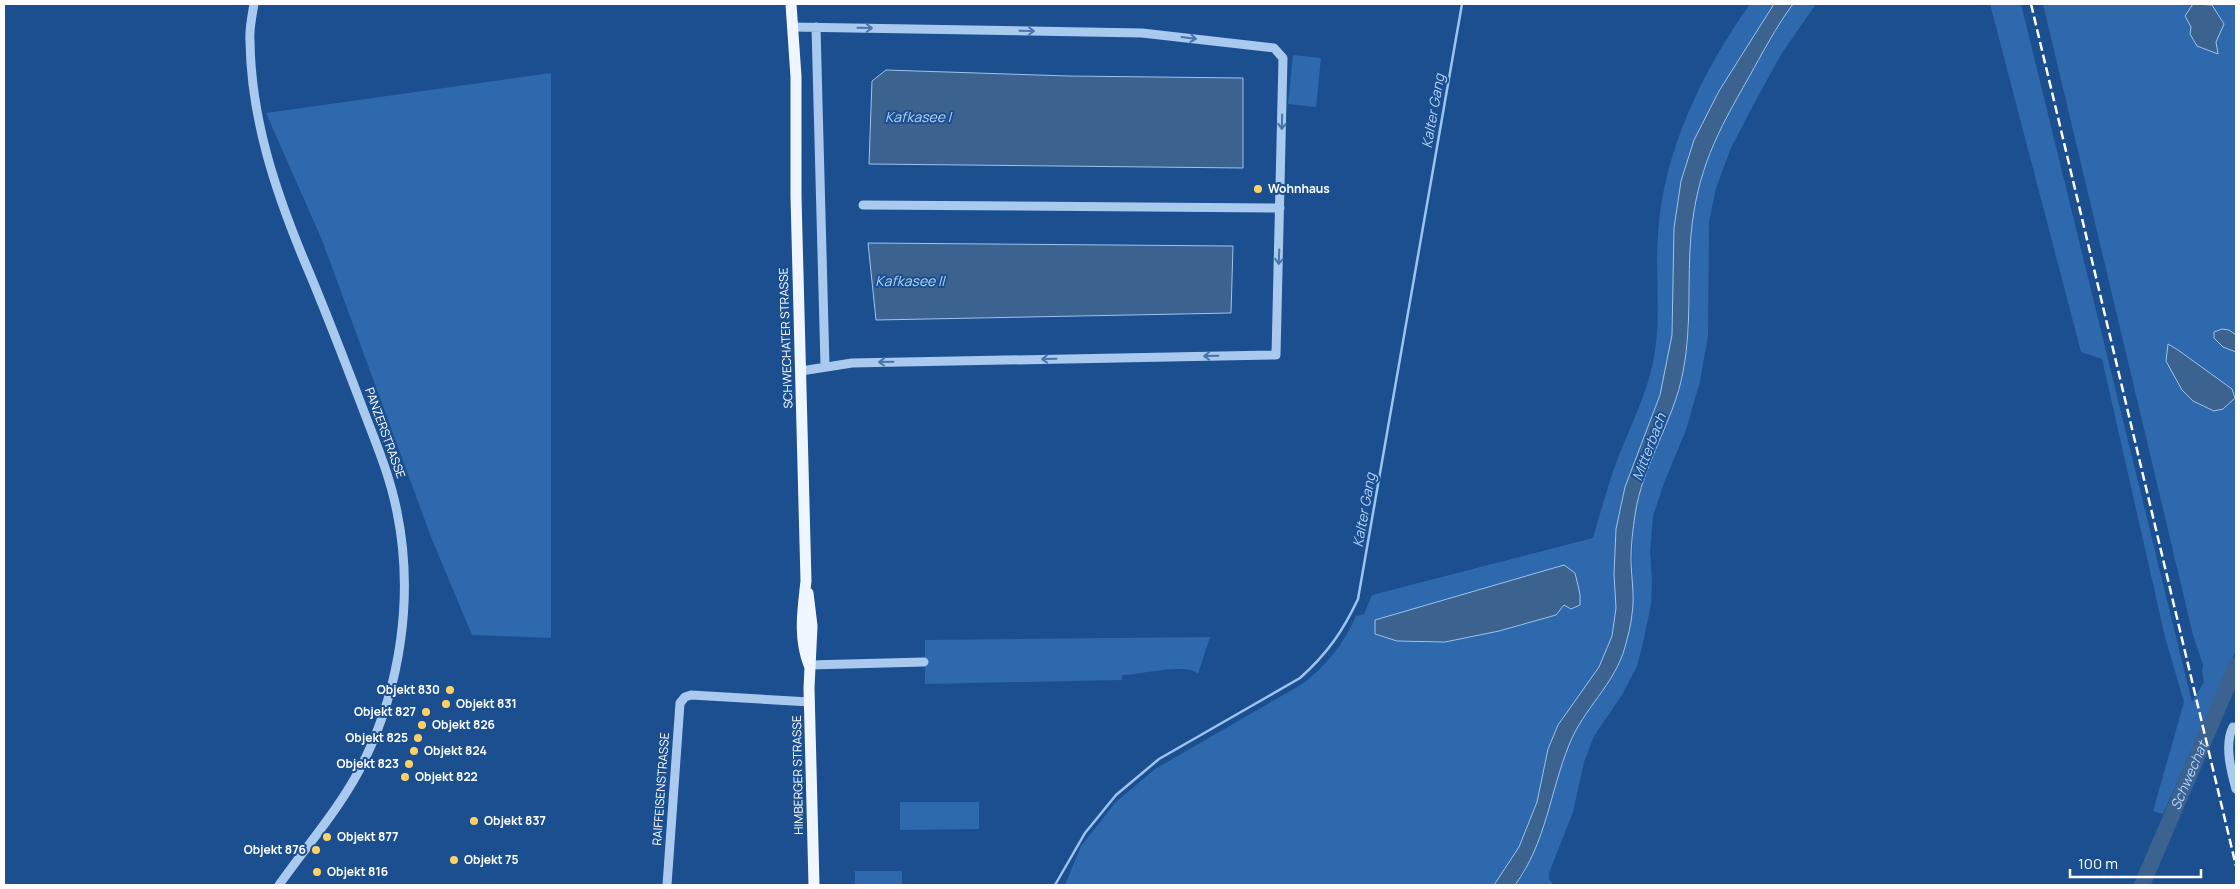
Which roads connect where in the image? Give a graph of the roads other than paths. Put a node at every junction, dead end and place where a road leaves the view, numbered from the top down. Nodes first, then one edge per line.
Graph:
1 (254, 4) edge
2 (791, 4) edge
3 (792, 27) junction
4 (816, 27) junction
5 (863, 205) dead end
6 (1280, 208) junction
7 (825, 366) junction
8 (801, 370) junction
9 (924, 662) dead end
10 (809, 665) junction
11 (810, 702) junction
12 (2236, 728) edge
13 (2236, 789) edge
14 (279, 885) edge
15 (667, 885) edge
16 (814, 885) edge

1 - 14 street, PANZERSTRASSE
2 - 3 main road, SCHWECHATER STRASSE
3 - 4 street
3 - 8 main road, SCHWECHATER STRASSE
4 -> 6 street
4 - 7 street
5 - 6 street
6 -> 7 street
7 - 8 street
8 - 10 main road, SCHWECHATER STRASSE
9 - 10 street
10 - 11 main road, HIMBERGER STRASSE
11 - 15 street, RAIFFEISENSTRASSE
11 - 16 main road, HIMBERGER STRASSE
12 - 13 street

